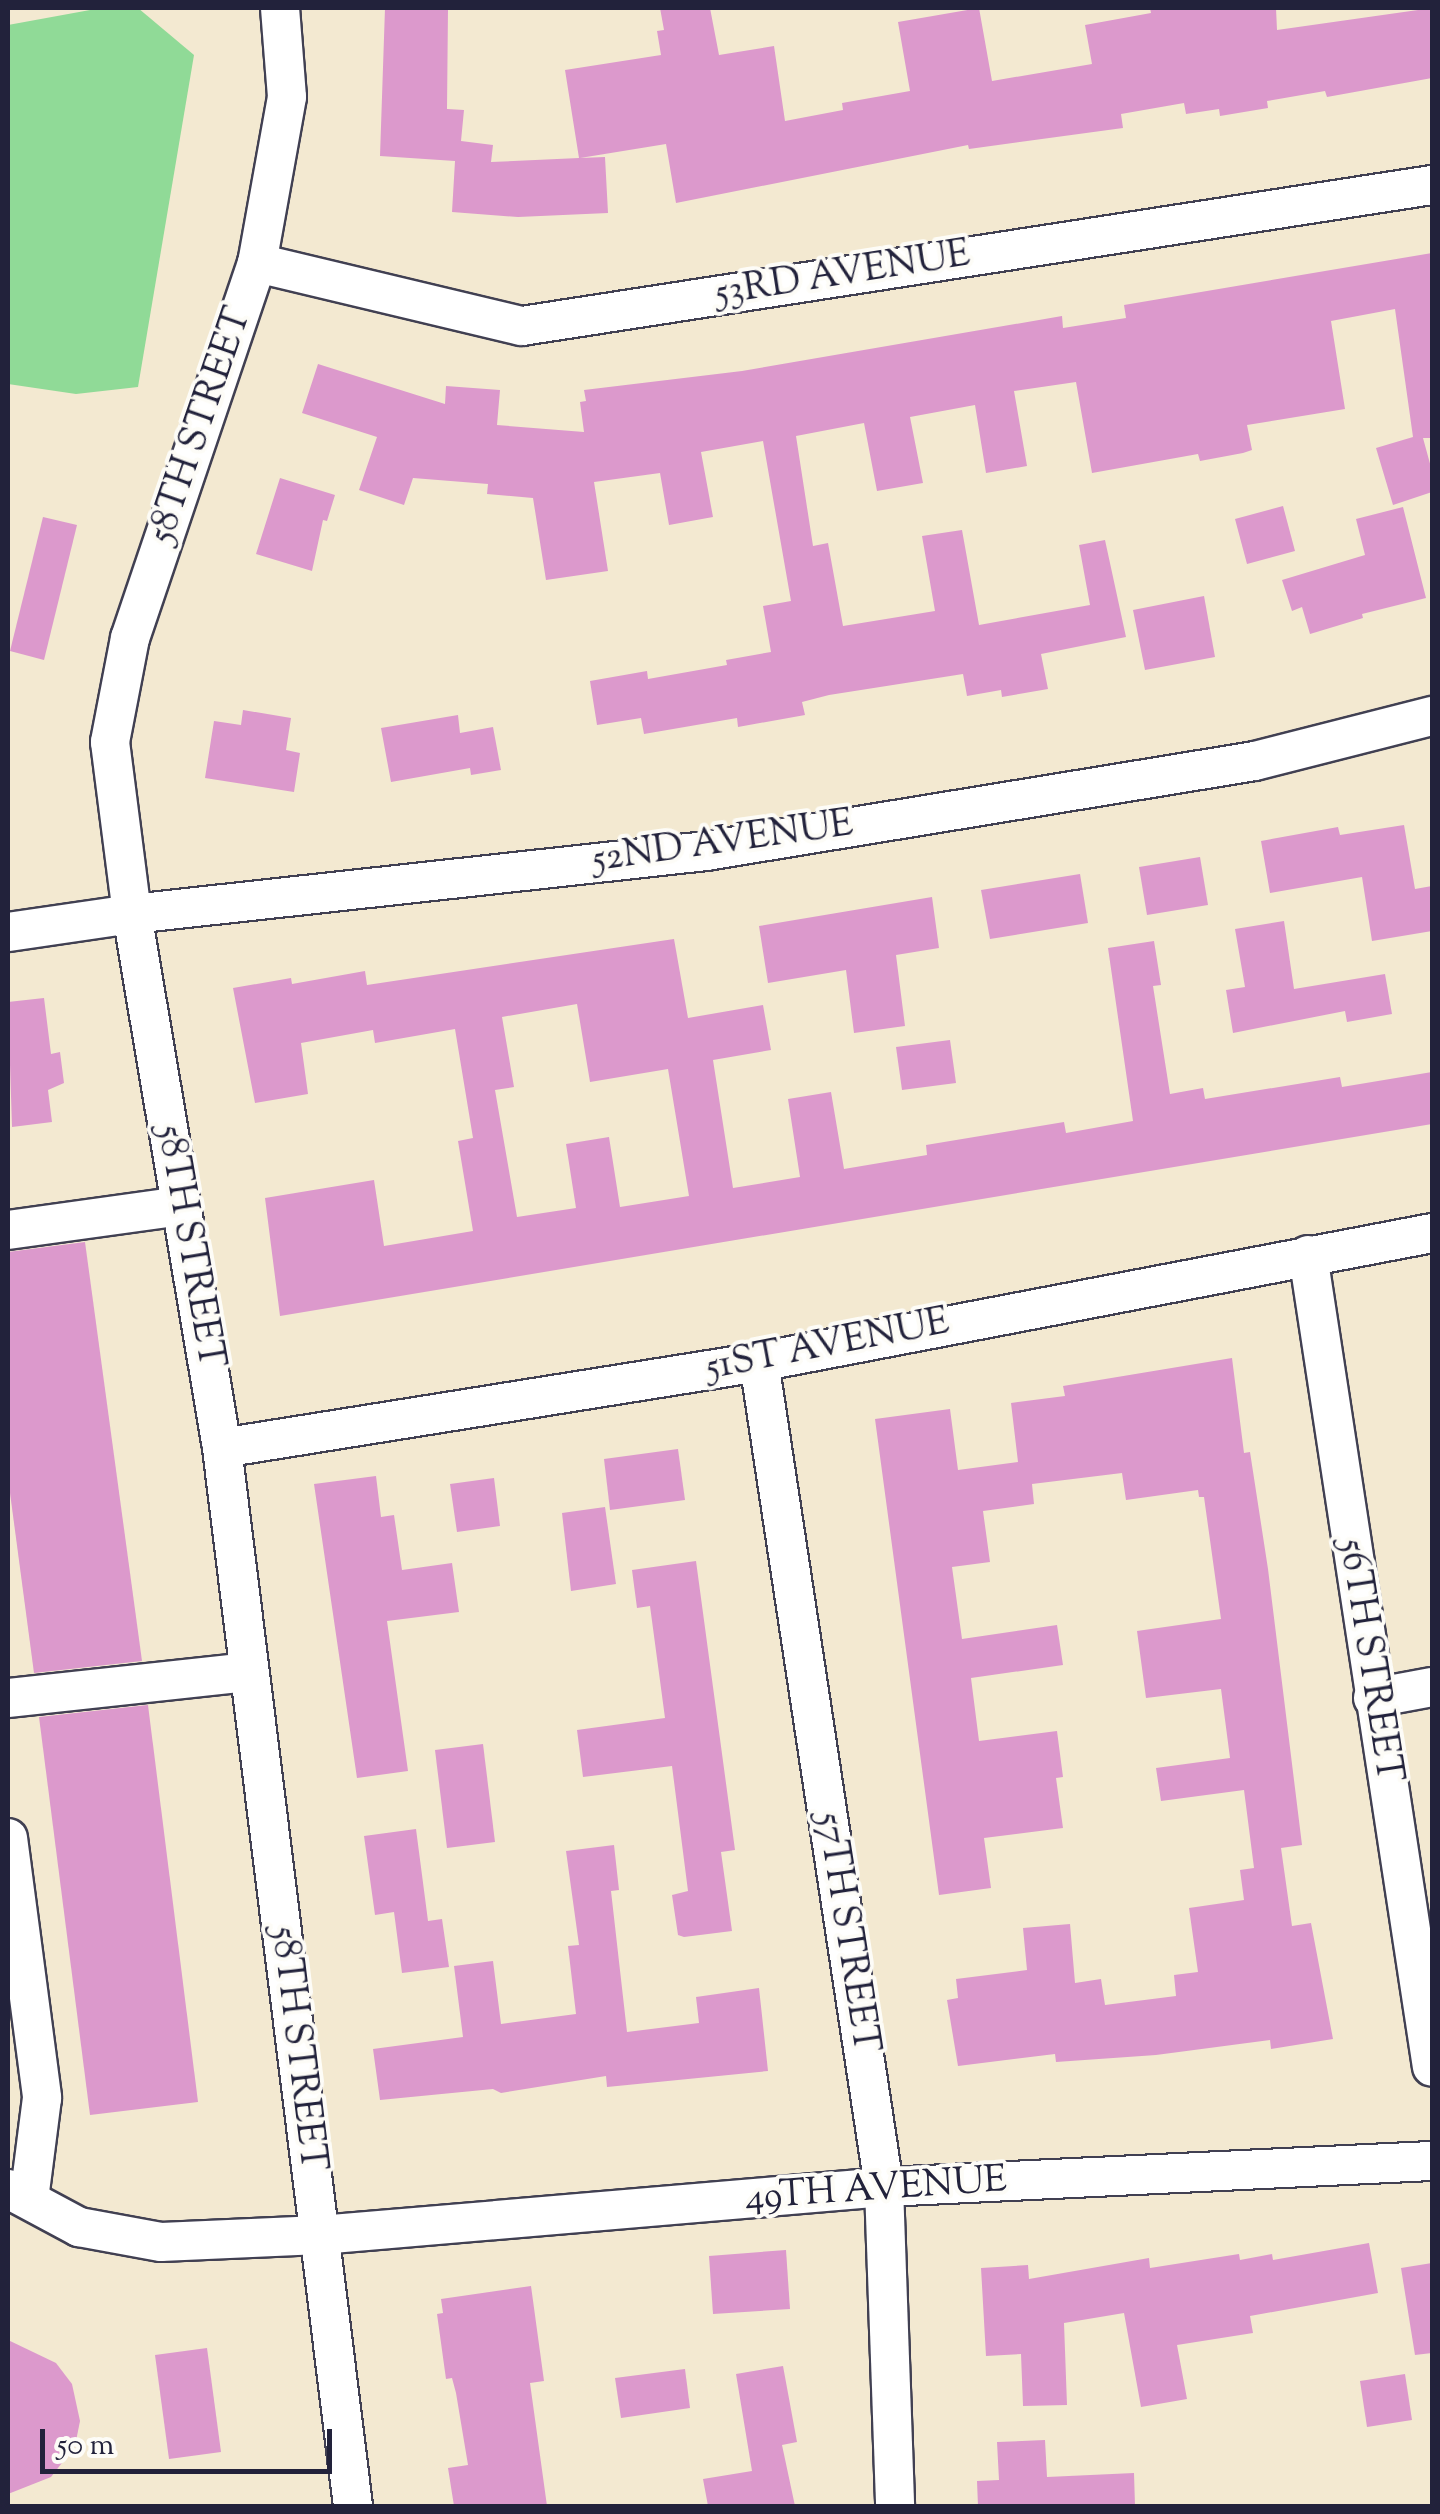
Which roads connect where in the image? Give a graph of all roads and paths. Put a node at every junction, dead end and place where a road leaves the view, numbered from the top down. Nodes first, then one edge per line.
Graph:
1 (280, 8) edge
2 (1432, 185) edge
3 (257, 263) junction
4 (1432, 716) edge
5 (132, 914) junction
6 (8, 932) edge
7 (181, 1206) junction
8 (8, 1230) edge
9 (1432, 1233) edge
10 (1308, 1254) junction
11 (759, 1362) junction
12 (222, 1448) junction
13 (247, 1672) junction
14 (1432, 1687) edge
15 (8, 1698) edge
16 (1373, 1698) junction
17 (8, 1838) edge
18 (1432, 2066) edge
19 (1432, 2161) edge
20 (884, 2188) junction
21 (18, 2194) edge
22 (320, 2234) junction
23 (353, 2506) edge
24 (894, 2506) edge

1 - 3 street, 58TH STREET
2 - 3 street, 53RD AVENUE
3 - 5 street, 58TH STREET
4 - 5 street, 52ND AVENUE
5 - 6 street, 52ND AVENUE
5 - 7 street, 58TH STREET
7 - 8 street
7 - 12 street, 58TH STREET
9 - 10 street, 51ST AVENUE
10 - 11 street, 51ST AVENUE
10 - 16 street, 56TH STREET
11 - 12 street, 51ST AVENUE
11 - 20 street, 57TH STREET
12 - 13 street, 58TH STREET
13 - 15 street
13 - 22 street, 58TH STREET
14 - 16 street
16 - 18 street, 56TH STREET
17 - 21 street
19 - 20 street, 49TH AVENUE
20 - 22 street, 49TH AVENUE
20 - 24 street, 57TH STREET
21 - 22 street, 49TH AVENUE
22 - 23 street, 58TH STREET

